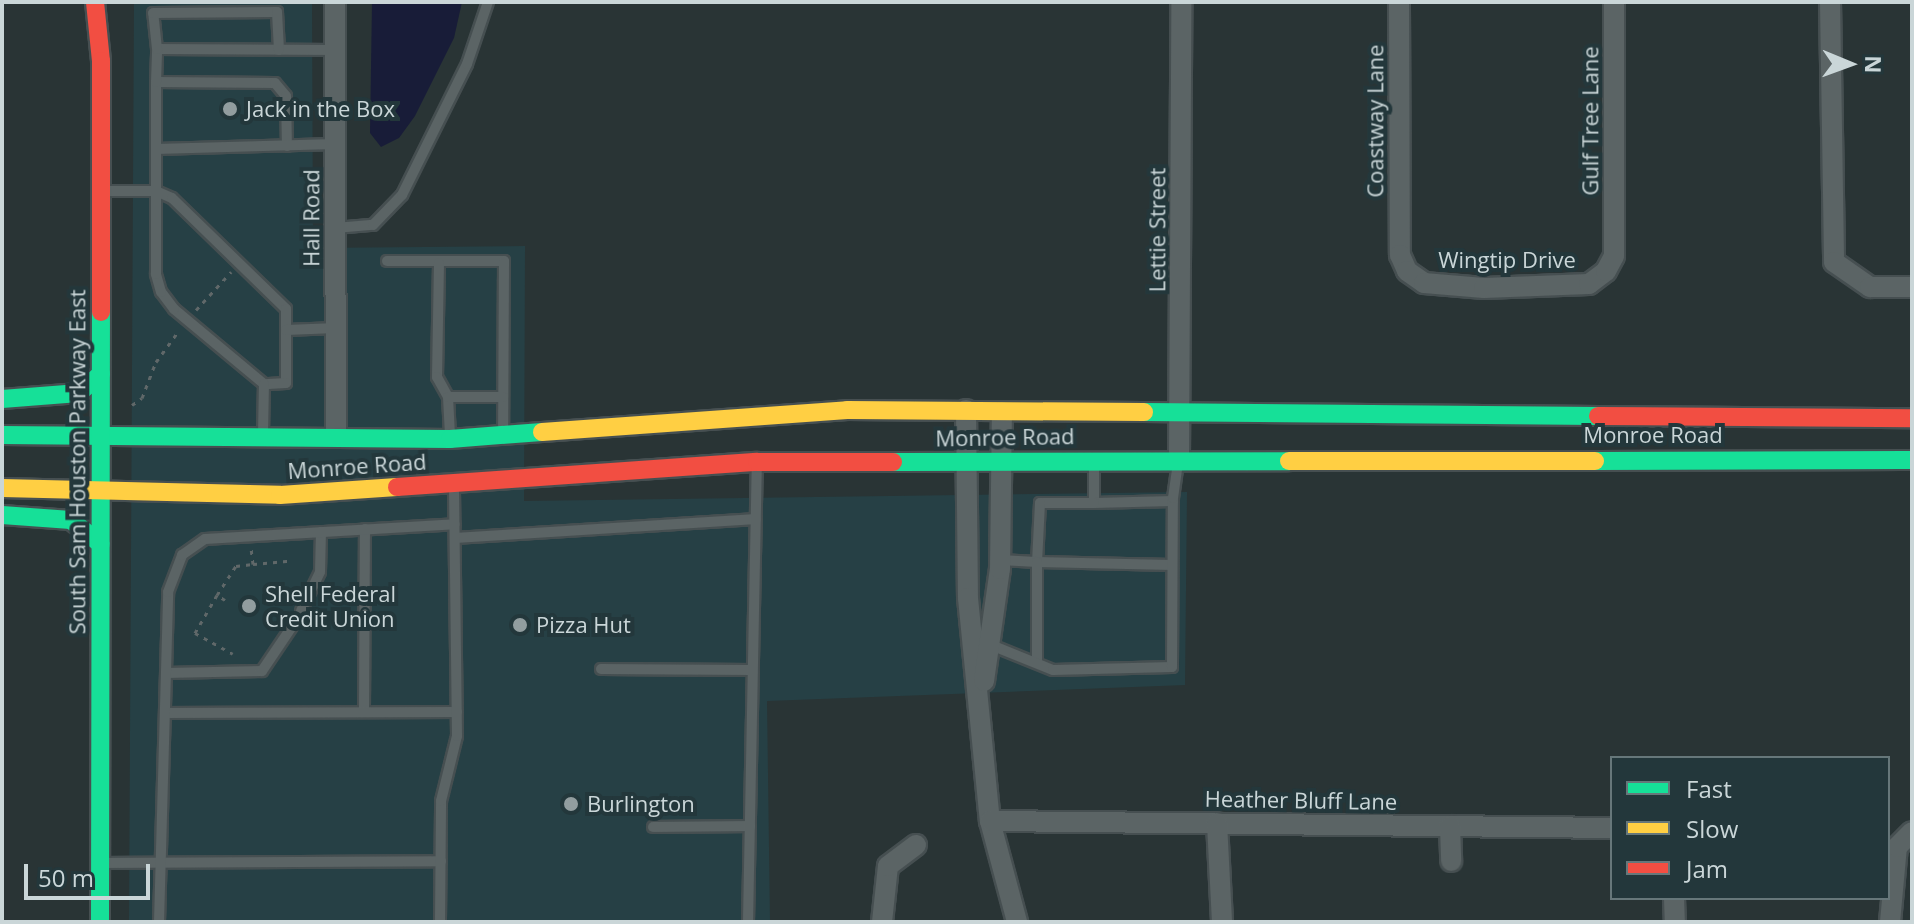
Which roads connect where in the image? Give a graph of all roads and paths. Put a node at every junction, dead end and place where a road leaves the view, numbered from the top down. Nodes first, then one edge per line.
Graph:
1 (95, 2) edge
2 (335, 2) edge
3 (488, 2) edge
4 (1181, 2) edge
5 (1399, 2) edge
6 (1614, 2) edge
7 (1830, 2) edge
8 (157, 49) junction
9 (279, 50) junction
10 (335, 50) junction
11 (156, 82) junction
12 (335, 144) junction
13 (287, 146) junction
14 (156, 149) junction
15 (101, 191) junction
16 (156, 191) junction
17 (335, 228) junction
18 (1400, 239) joint
19 (1614, 240) joint
20 (387, 261) dead end
21 (439, 263) junction
22 (1912, 287) edge
23 (336, 328) junction
24 (286, 330) junction
25 (101, 374) junction
26 (264, 384) junction
27 (448, 397) junction
28 (503, 397) junction
29 (2, 399) edge
30 (966, 410) junction
31 (1002, 412) junction
32 (757, 413) junction
33 (1180, 415) junction
34 (1912, 418) edge
35 (2, 435) edge
36 (336, 435) junction
37 (503, 436) junction
38 (263, 437) junction
39 (1486, 437) junction
40 (102, 438) junction
41 (1790, 438) junction
42 (1179, 458) junction
43 (1094, 460) junction
44 (1912, 460) edge
45 (452, 461) junction
46 (1002, 461) junction
47 (757, 462) junction
48 (965, 462) junction
49 (2, 488) edge
50 (100, 490) junction
51 (1173, 501) junction
52 (1094, 503) junction
53 (2, 515) edge
54 (755, 519) junction
55 (455, 524) junction
56 (365, 529) junction
57 (321, 532) junction
58 (250, 536) junction
59 (456, 538) junction
60 (101, 544) junction
61 (1000, 560) junction
62 (289, 561) dead end
63 (1037, 562) junction
64 (253, 564) junction
65 (1172, 565) junction
66 (217, 595) junction
67 (225, 600) dead end
68 (301, 611) dead end
69 (293, 625) dead end
70 (991, 645) junction
71 (233, 654) dead end
72 (1037, 661) junction
73 (601, 669) dead end
74 (752, 670) junction
75 (166, 673) junction
76 (980, 701) junction
77 (364, 712) junction
78 (457, 712) junction
79 (165, 713) junction
80 (990, 821) junction
81 (1217, 823) junction
82 (750, 826) junction
83 (1450, 826) junction
84 (653, 827) dead end
85 (1610, 828) edge
86 (1910, 833) edge
87 (916, 845) dead end
88 (441, 861) junction
89 (1451, 861) dead end
90 (163, 862) junction
91 (100, 863) junction
92 (1674, 900) edge
93 (100, 922) edge
94 (159, 922) edge
95 (440, 922) edge
96 (748, 922) edge
97 (882, 922) edge
98 (1017, 922) edge
99 (1222, 922) edge
100 (1675, 922) edge
101 (1890, 922) edge

1 - 15 main road, South Sam Houston Parkway East
2 - 10 street, Hall Road
3 - 17 lane
4 - 33 street, Lettie Street
5 - 18 street, Coastway Lane
6 - 19 street, Gulf Tree Lane
7 - 22 street
8 - 9 lane
8 - 9 lane
8 - 11 lane
9 - 10 lane
10 - 12 street, Hall Road
11 - 13 lane
11 - 14 lane
12 - 13 lane
12 - 17 street, Hall Road
13 - 14 lane
14 - 16 lane
15 - 16 lane
15 - 25 main road, South Sam Houston Parkway East
16 - 24 lane
16 - 26 lane
17 - 23 street, Hall Road
18 - 19 street, Wingtip Drive
20 - 21 lane
21 - 27 lane
21 - 28 lane
23 - 24 lane
23 - 36 street, Hall Road
24 - 26 lane
25 - 29 main road
25 - 40 main road, South Sam Houston Parkway East
26 - 38 lane
27 - 28 lane
27 - 45 lane
28 - 37 lane
30 - 31 main road, Monroe Road
30 - 32 main road, Monroe Road
30 - 48 street
31 - 33 main road, Monroe Road
31 - 46 street
32 - 37 main road, Monroe Road
32 - 47 main road
33 - 39 main road, Monroe Road
33 - 42 street, Lettie Street
34 - 41 main road, Monroe Road
35 - 40 main road, Monroe Road
36 - 38 main road, Monroe Road
36 - 45 main road, Monroe Road
37 - 45 main road, Monroe Road
38 - 40 main road, Monroe Road
39 - 41 main road, Monroe Road
39 - 41 main road, Monroe Road
39 - 42 main road, Monroe Road
40 - 50 main road, South Sam Houston Parkway East
41 - 44 main road, Monroe Road
42 - 43 main road, Monroe Road
42 - 51 lane
43 - 46 main road, Monroe Road
43 - 52 lane
45 - 47 main road, Monroe Road
45 - 50 main road, Monroe Road
45 - 55 lane
46 - 48 main road, Monroe Road
46 - 61 street
47 - 48 main road, Monroe Road
47 - 54 lane
48 - 76 street
49 - 50 main road, Monroe Road
50 - 60 main road, South Sam Houston Parkway East
51 - 52 lane
51 - 65 lane
52 - 63 lane
53 - 60 main road
54 - 59 lane
54 - 74 lane
55 - 56 lane
55 - 59 lane
56 - 57 lane
56 - 77 lane
57 - 58 lane
57 - 68 lane
58 - 64 path
58 - 75 lane
59 - 78 lane
60 - 91 main road, South Sam Houston Parkway East
61 - 63 lane
61 - 70 street
62 - 64 path
63 - 65 lane
63 - 72 lane
64 - 66 path
65 - 72 lane
66 - 67 path
66 - 71 path
69 - 75 lane
70 - 72 lane
70 - 76 street
73 - 74 lane
74 - 82 lane
75 - 79 lane
76 - 80 street
77 - 78 lane
77 - 79 lane
78 - 88 lane
79 - 90 lane
80 - 81 street, Heather Bluff Lane
80 - 98 street
81 - 83 street, Heather Bluff Lane
81 - 99 street
82 - 84 lane
82 - 96 lane
83 - 85 street, Heather Bluff Lane
83 - 89 street
86 - 101 street
87 - 97 street
88 - 90 lane
88 - 95 lane
90 - 91 lane
90 - 94 lane
91 - 93 main road, South Sam Houston Parkway East
92 - 100 street

